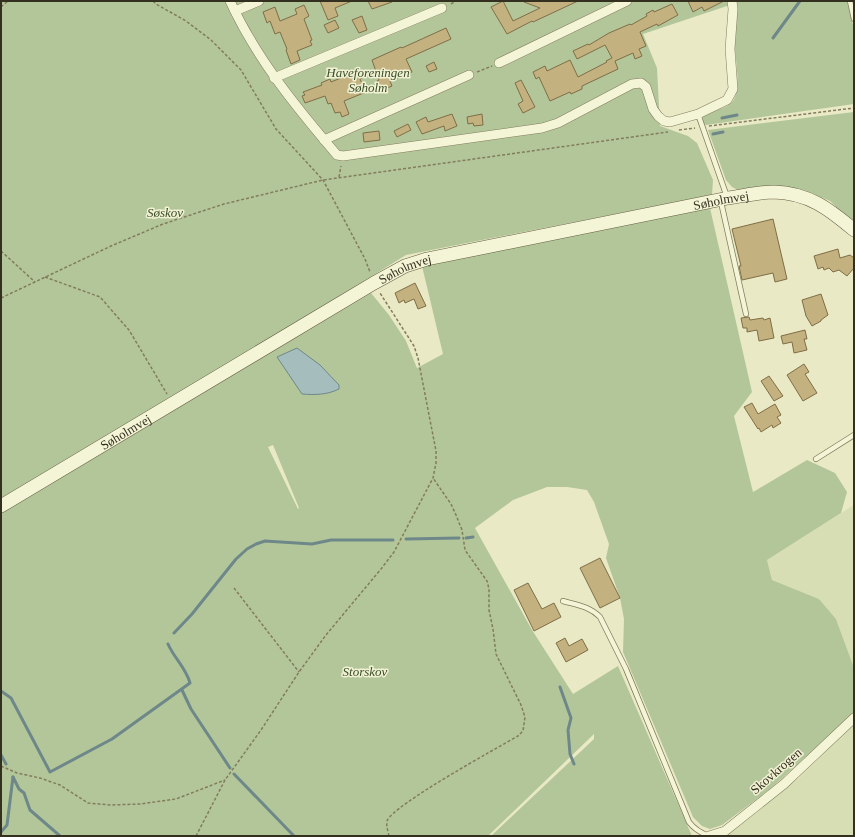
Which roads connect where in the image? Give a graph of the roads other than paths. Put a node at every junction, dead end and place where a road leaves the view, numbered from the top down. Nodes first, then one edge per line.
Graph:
1 (230, 1) edge
2 (259, 1) edge
3 (627, 1) edge
4 (732, 1) edge
5 (850, 1) edge
6 (442, 8) dead end
7 (235, 11) junction
8 (854, 18) edge
9 (499, 63) road end
10 (469, 75) road end
11 (274, 78) junction
12 (698, 114) junction
13 (324, 140) junction
14 (724, 199) junction
15 (854, 230) edge
16 (746, 314) dead end
17 (854, 435) edge
18 (816, 459) dead end
19 (1, 506) edge
20 (563, 601) dead end
21 (854, 718) edge
22 (709, 836) edge

1 - 7 street
2 - 7 street
3 - 9 street
4 - 12 street
5 - 8 lane
6 - 11 street
7 - 11 street
10 - 13 street
11 - 13 street
12 - 13 street
12 - 14 lane
14 - 15 street, Søholmvej
14 - 16 lane
14 - 19 street, Søholmvej
17 - 18 lane
20 - 22 lane
21 - 22 street, Skovkrogen

